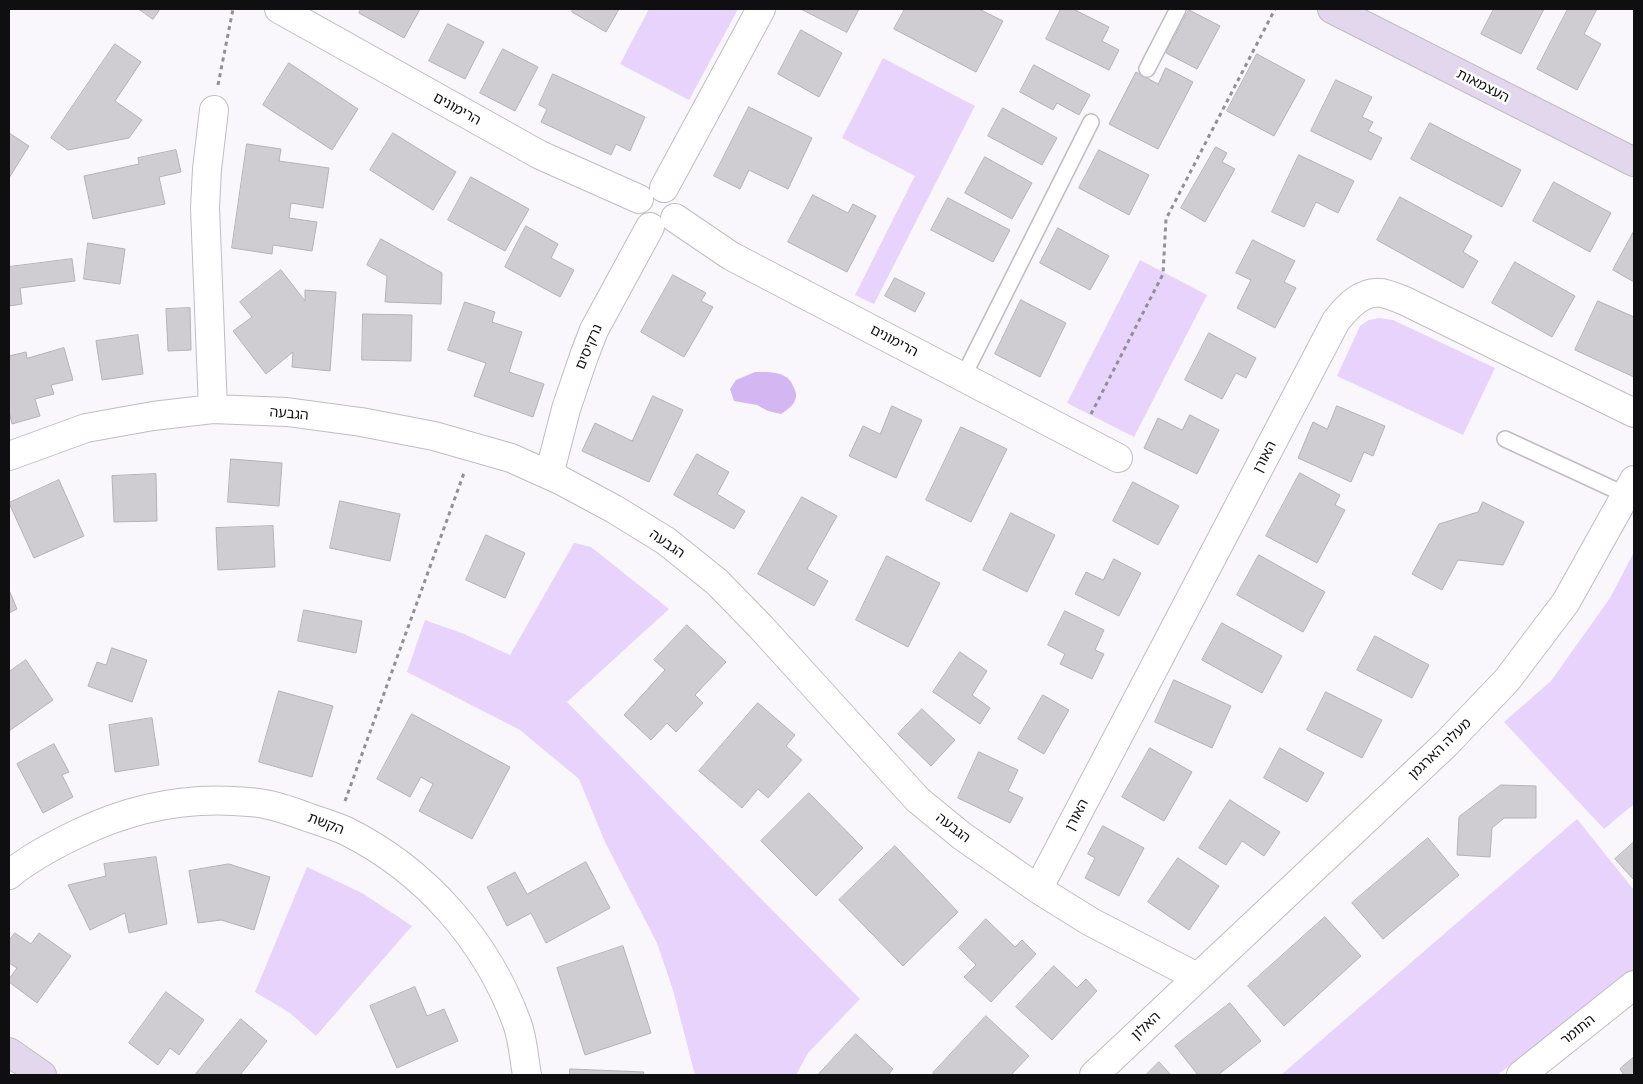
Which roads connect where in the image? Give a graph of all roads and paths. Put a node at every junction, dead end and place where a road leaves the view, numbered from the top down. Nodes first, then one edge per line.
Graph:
1 (233, 9) edge
2 (279, 9) edge
3 (761, 9) edge
4 (1178, 9) edge
5 (1275, 9) edge
6 (1332, 9) edge
7 (1147, 69) dead end
8 (214, 110) joint
9 (1091, 122) dead end
10 (1634, 162) edge
11 (664, 188) junction
12 (639, 199) junction
13 (662, 222) junction
14 (963, 377) junction
15 (213, 410) junction
16 (1634, 413) edge
17 (1079, 437) junction
18 (1505, 439) dead end
19 (473, 448) junction
20 (9, 456) edge
21 (1118, 458) dead end
22 (549, 475) junction
23 (1630, 487) edge
24 (336, 827) junction
25 (9, 875) edge
26 (1038, 889) junction
27 (1198, 977) junction
28 (1634, 985) edge
29 (9, 1052) edge
30 (34, 1073) edge
31 (527, 1075) edge
32 (1094, 1075) edge
33 (1522, 1075) edge

1 - 8 path
2 - 12 street, הרימונים
3 - 11 street
4 - 7 lane
5 - 17 path
6 - 10 street, העצמאות
8 - 15 street
9 - 14 lane
11 - 12 street
11 - 13 street
12 - 13 street
13 - 14 street, הרימונים
13 - 22 street, נרקיסים
14 - 17 street, הרימונים
15 - 19 street, הגבעה
15 - 20 street, הגבעה
16 - 26 street, האורן
17 - 21 street, הרימונים
18 - 23 lane
19 - 22 street, הגבעה
19 - 24 path
22 - 26 street, הגבעה
23 - 27 street, מעלה הארגמן
24 - 25 street, הקשת
24 - 31 street, הקשת
26 - 27 street, הגבעה
27 - 32 street, האלון
28 - 33 street, התומר
29 - 30 street

